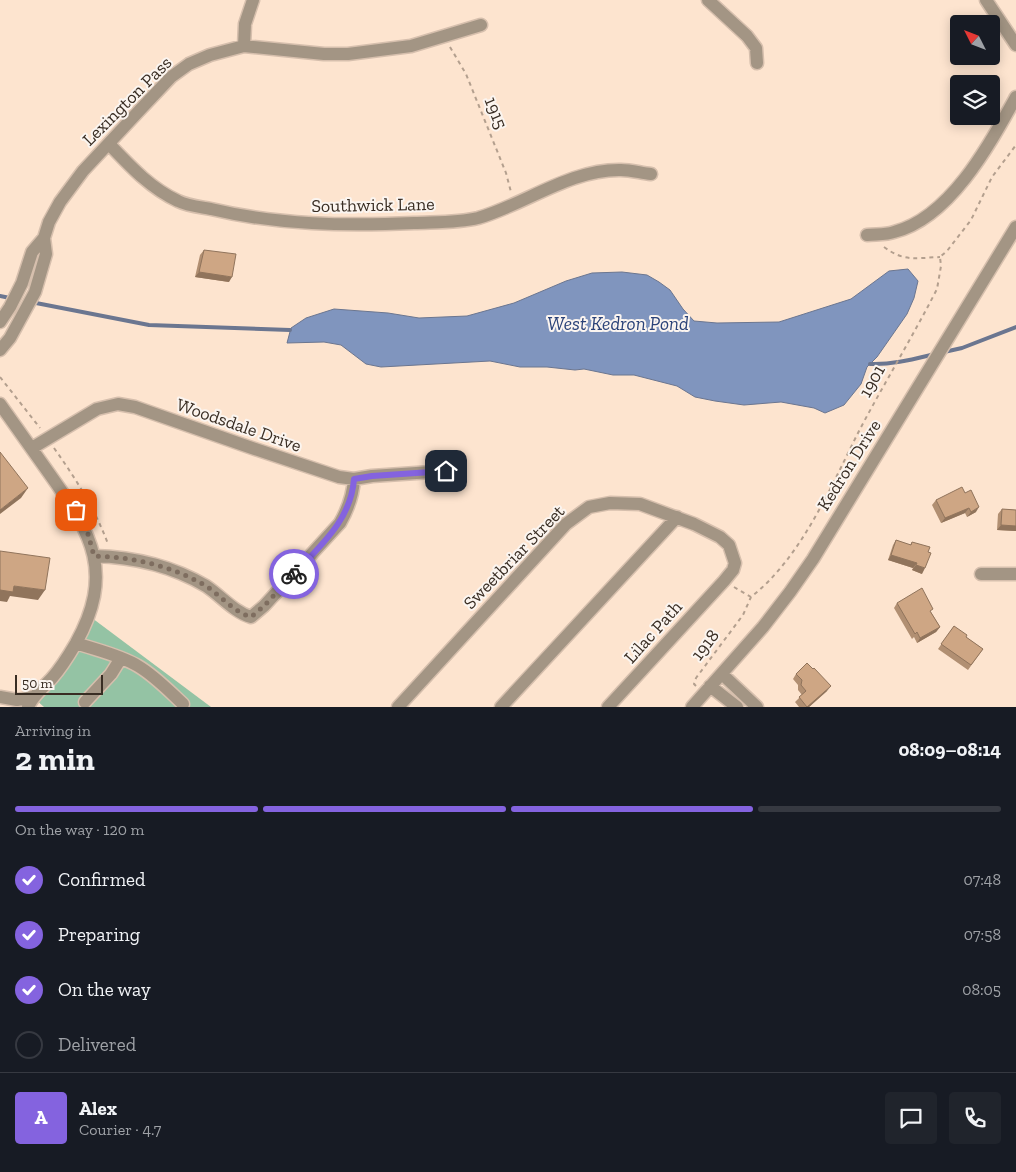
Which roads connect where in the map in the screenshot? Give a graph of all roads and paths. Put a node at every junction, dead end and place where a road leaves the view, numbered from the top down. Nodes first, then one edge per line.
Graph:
1 (253, 0) edge
2 (708, 0) edge
3 (986, 0) edge
4 (481, 26) dead end
5 (444, 36) junction
6 (1016, 45) edge
7 (244, 46) junction
8 (757, 63) dead end
9 (1016, 97) edge
10 (109, 144) junction
11 (1016, 146) edge
12 (651, 174) dead end
13 (514, 204) junction
14 (1016, 227) edge
15 (868, 235) joint
16 (44, 238) junction
17 (940, 257) junction
18 (0, 322) edge
19 (0, 350) edge
20 (0, 377) edge
21 (0, 404) edge
22 (4, 419) edge
23 (48, 439) junction
24 (32, 448) junction
25 (446, 471) dead end
26 (354, 479) junction
27 (677, 517) junction
28 (94, 556) junction
29 (112, 556) junction
30 (981, 574) dead end
31 (1016, 574) edge
32 (724, 581) junction
33 (751, 597) junction
34 (76, 643) junction
35 (121, 658) junction
36 (722, 674) junction
37 (707, 690) junction
38 (0, 697) edge
39 (31, 702) edge
40 (85, 702) dead end
41 (183, 704) dead end
42 (398, 707) edge
43 (501, 707) edge
44 (608, 707) edge
45 (692, 707) edge
46 (736, 707) edge
47 (756, 707) edge

1 - 7 street
2 - 8 street
3 - 6 street
4 - 5 street, Lexington Pass
5 - 7 street, Lexington Pass
5 - 13 path, 1915
7 - 10 street, Lexington Pass
9 - 15 street
10 - 13 street, Southwick Lane
10 - 16 street, Lexington Pass
11 - 17 path
12 - 13 street, Southwick Lane
14 - 36 street, Kedron Drive
15 - 17 path
16 - 18 street, Lexington Pass
16 - 19 street, Lexington Pass
17 - 33 path, 1901
20 - 23 path
21 - 22 street
22 - 24 street
23 - 24 street, Woodsdale Drive
23 - 26 street, Woodsdale Drive
23 - 29 path
24 - 28 street
25 - 26 street, Woodsdale Drive
26 - 29 street
27 - 32 street, Sweetbriar Street
27 - 42 street, Sweetbriar Street
27 - 43 street
28 - 29 street
28 - 34 street
30 - 31 street
32 - 33 path
32 - 44 street, Lilac Path
33 - 37 path, 1918
34 - 35 street
34 - 39 street
35 - 40 street
35 - 41 street
36 - 37 street, Kedron Drive
36 - 47 street
37 - 45 street, Kedron Drive
37 - 46 street
38 - 39 street

